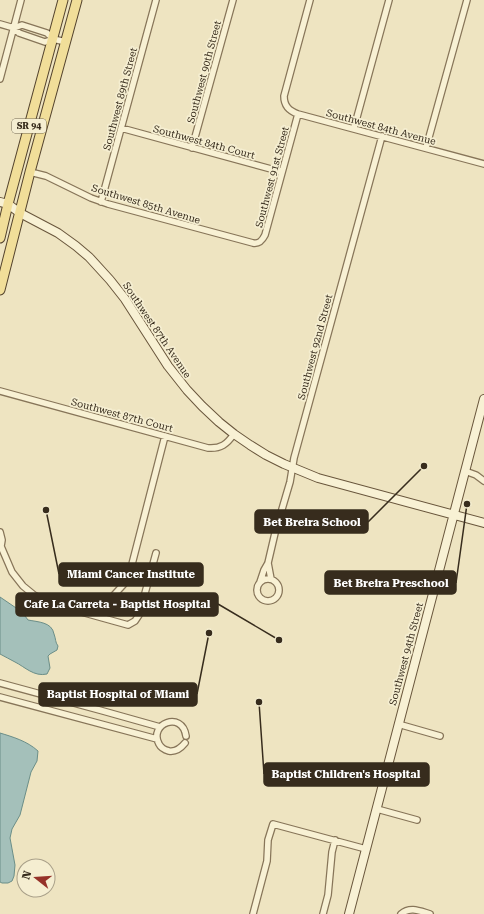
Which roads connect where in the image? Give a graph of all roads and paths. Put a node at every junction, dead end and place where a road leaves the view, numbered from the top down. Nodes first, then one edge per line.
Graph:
1 (22, 0) edge
2 (63, 0) edge
3 (77, 0) edge
4 (156, 0) edge
5 (233, 0) edge
6 (310, 0) edge
7 (389, 0) edge
8 (467, 0) edge
9 (0, 24) edge
10 (14, 28) junction
11 (53, 39) junction
12 (66, 42) junction
13 (0, 79) edge
14 (298, 114) junction
15 (121, 128) junction
16 (354, 128) junction
17 (382, 136) junction
18 (192, 148) junction
19 (426, 148) junction
20 (484, 164) edge
21 (30, 172) junction
22 (282, 172) junction
23 (101, 202) junction
24 (4, 203) edge
25 (3, 213) edge
26 (20, 213) junction
27 (0, 238) edge
28 (260, 242) joint
29 (0, 290) edge
30 (0, 391) edge
31 (484, 399) edge
32 (234, 434) junction
33 (165, 436) junction
34 (292, 468) junction
35 (465, 471) junction
36 (484, 481) edge
37 (453, 515) junction
38 (484, 523) edge
39 (0, 532) edge
40 (1, 545) edge
41 (156, 553) dead end
42 (268, 563) junction
43 (271, 579) junction
44 (260, 582) junction
45 (104, 618) junction
46 (0, 683) edge
47 (0, 697) edge
48 (398, 724) junction
49 (160, 727) junction
50 (186, 736) dead end
51 (440, 736) dead end
52 (157, 739) junction
53 (184, 743) dead end
54 (377, 809) junction
55 (418, 820) dead end
56 (335, 840) junction
57 (366, 849) junction
58 (403, 912) edge
59 (253, 914) edge
60 (324, 914) edge
61 (349, 914) edge
62 (430, 914) edge

1 - 10 street
2 - 11 main road, SR 94
3 - 12 main road, SR 94
4 - 15 street, Southwest 89th Street
5 - 18 street, Southwest 90th Street
6 - 14 street, Southwest 84th Avenue
7 - 16 street
8 - 19 street
9 - 10 street
10 - 11 street
10 - 11 street
10 - 13 street
11 - 12 street
11 - 24 main road, SR 94
12 - 21 main road, SR 94
14 - 16 street, Southwest 84th Avenue
14 - 22 street, Southwest 91st Street
15 - 18 street, Southwest 84th Court
15 - 23 street, Southwest 89th Street
16 - 17 street, Southwest 84th Avenue
17 - 19 street, Southwest 84th Avenue
17 - 34 street, Southwest 92nd Street
18 - 22 street, Southwest 84th Court
19 - 20 street, Southwest 84th Avenue
21 - 23 street, Southwest 85th Avenue
21 - 26 main road, SR 94
22 - 28 street, Southwest 91st Street
23 - 28 street, Southwest 85th Avenue
24 - 25 main road, SR 94
24 - 26 main road, Southwest 87th Avenue
25 - 26 main road
25 - 27 main road, SR 94
26 - 29 main road, SR 94
26 - 32 main road, Southwest 87th Avenue
30 - 33 street, Southwest 87th Court
31 - 35 main road, Southwest 94th Street
32 - 33 street, Southwest 87th Court
32 - 34 main road, Southwest 87th Avenue
33 - 45 street
34 - 37 main road, Southwest 87th Avenue
34 - 42 street, Southwest 92nd Street
35 - 36 street
35 - 37 main road, Southwest 94th Street
37 - 38 main road, Southwest 87th Avenue
37 - 48 main road, Southwest 94th Street
39 - 40 street
40 - 45 street
41 - 45 street
42 - 43 street, Southwest 92nd Street
42 - 44 street, Southwest 92nd Street
43 - 44 street
43 - 44 street
46 - 49 street
47 - 52 street
48 - 51 street
48 - 54 main road, Southwest 94th Street
49 - 50 street
49 - 52 street
52 - 53 street
54 - 55 street
54 - 57 main road, Southwest 94th Street
56 - 57 street
56 - 59 street
56 - 60 street
57 - 61 main road, Southwest 94th Street
58 - 62 street

